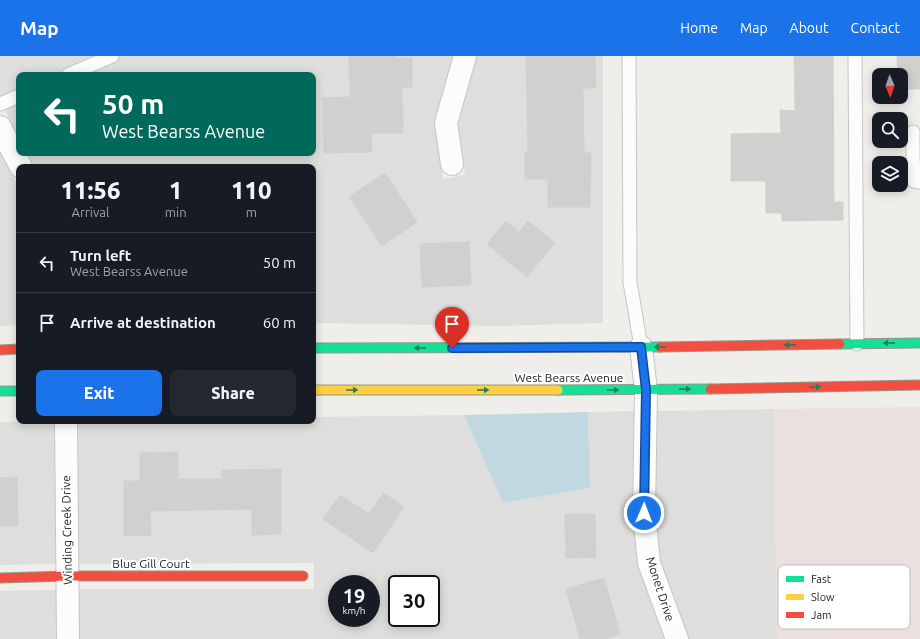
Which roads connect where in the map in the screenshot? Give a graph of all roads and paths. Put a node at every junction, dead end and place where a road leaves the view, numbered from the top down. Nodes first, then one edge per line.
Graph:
1 (112, 56) edge
2 (465, 56) edge
3 (629, 56) edge
4 (855, 56) edge
5 (75, 72) edge
6 (16, 97) edge
7 (0, 104) edge
8 (0, 127) edge
9 (913, 132) dead end
10 (11, 156) edge
11 (452, 164) dead end
12 (920, 182) edge
13 (920, 343) edge
14 (857, 344) junction
15 (641, 347) junction
16 (316, 348) edge
17 (16, 349) edge
18 (0, 350) edge
19 (920, 385) edge
20 (316, 390) edge
21 (646, 390) junction
22 (0, 391) edge
23 (16, 391) edge
24 (66, 424) edge
25 (68, 576) junction
26 (303, 576) dead end
27 (0, 578) edge
28 (68, 639) edge
29 (677, 639) edge

1 - 5 lane
2 - 11 street
3 - 15 lane
4 - 14 lane
6 - 7 lane
8 - 10 street
9 - 12 lane
13 -> 14 main road
14 -> 15 main road
15 -> 16 main road
15 - 21 street, Monet Drive
17 - 18 main road
21 -> 19 main road, West Bearss Avenue
20 -> 21 main road, West Bearss Avenue
21 - 29 street, Monet Drive
22 - 23 main road
24 - 25 street, Winding Creek Drive
25 - 26 main road, Blue Gill Court
25 - 27 main road, Blue Gill Court
25 - 28 street, Winding Creek Drive

